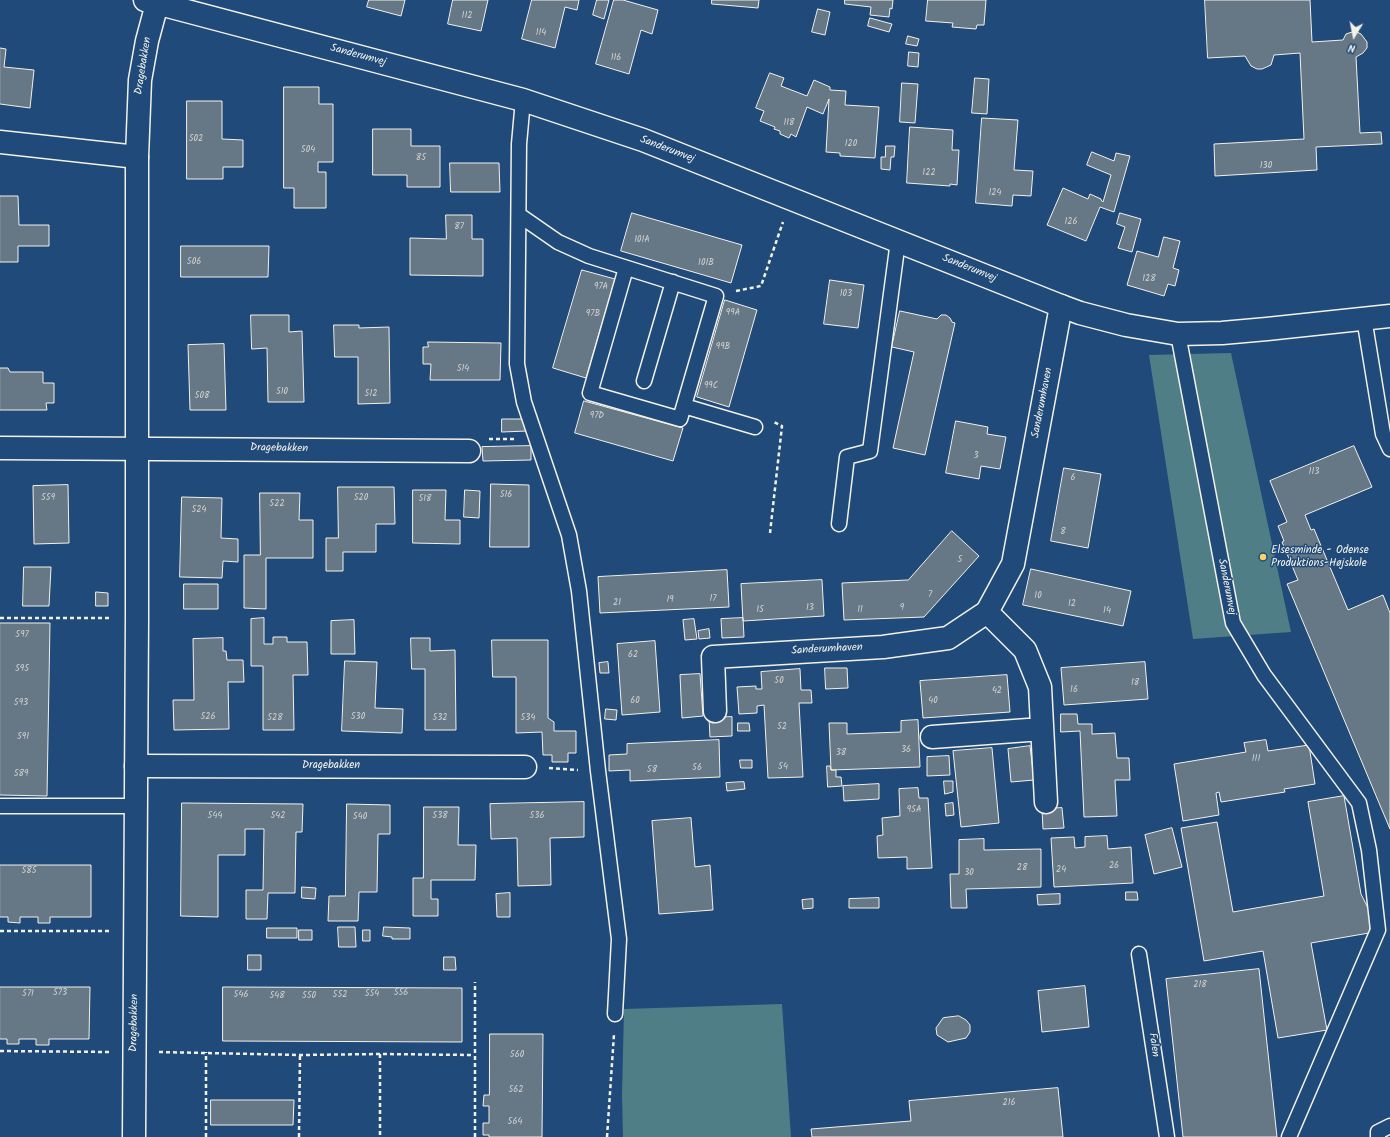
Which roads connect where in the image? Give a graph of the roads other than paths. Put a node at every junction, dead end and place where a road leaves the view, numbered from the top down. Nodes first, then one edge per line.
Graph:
1 (153, 1) edge
2 (522, 100) junction
3 (0, 142) edge
4 (137, 157) junction
5 (519, 215) junction
6 (898, 241) junction
7 (626, 268) junction
8 (673, 282) junction
9 (1061, 306) junction
10 (1390, 316) edge
11 (1364, 318) junction
12 (1178, 334) junction
13 (644, 381) dead end
14 (684, 406) junction
15 (755, 427) road end
16 (0, 448) edge
17 (137, 448) junction
18 (1390, 449) edge
19 (469, 451) road end
20 (839, 524) dead end
21 (987, 612) junction
22 (715, 711) dead end
23 (1042, 729) junction
24 (932, 737) dead end
25 (136, 766) junction
26 (525, 767) road end
27 (1046, 802) dead end
28 (0, 806) edge
29 (136, 806) junction
30 (1139, 954) dead end
31 (615, 1014) road end
32 (1390, 1126) edge
33 (134, 1137) edge
34 (1166, 1137) edge
35 (1289, 1137) edge
36 (1378, 1137) edge

1 - 2 street, Sanderumvej
1 - 4 street, Dragebakken
2 - 5 lane
2 - 6 street, Sanderumvej
3 - 4 street
4 - 17 street, Dragebakken
5 - 7 lane
5 - 31 lane
6 - 9 street, Sanderumvej
6 - 20 lane
7 - 8 lane
7 - 14 lane
8 - 13 lane
8 - 14 lane
9 - 12 street, Sanderumvej
9 - 21 street, Sanderumhaven
10 - 11 street, Sanderumvej
11 - 12 street, Sanderumvej
11 - 18 lane
12 - 35 lane, Sanderumvej
14 - 15 lane
16 - 17 street, Dragebakken
17 - 19 street, Dragebakken
17 - 25 street, Dragebakken
21 - 22 street, Sanderumhaven
21 - 23 street
23 - 24 street
23 - 27 street
25 - 26 street, Dragebakken
25 - 29 street, Dragebakken
28 - 29 lane
29 - 33 street, Dragebakken
30 - 34 lane, Falen
32 - 36 lane

